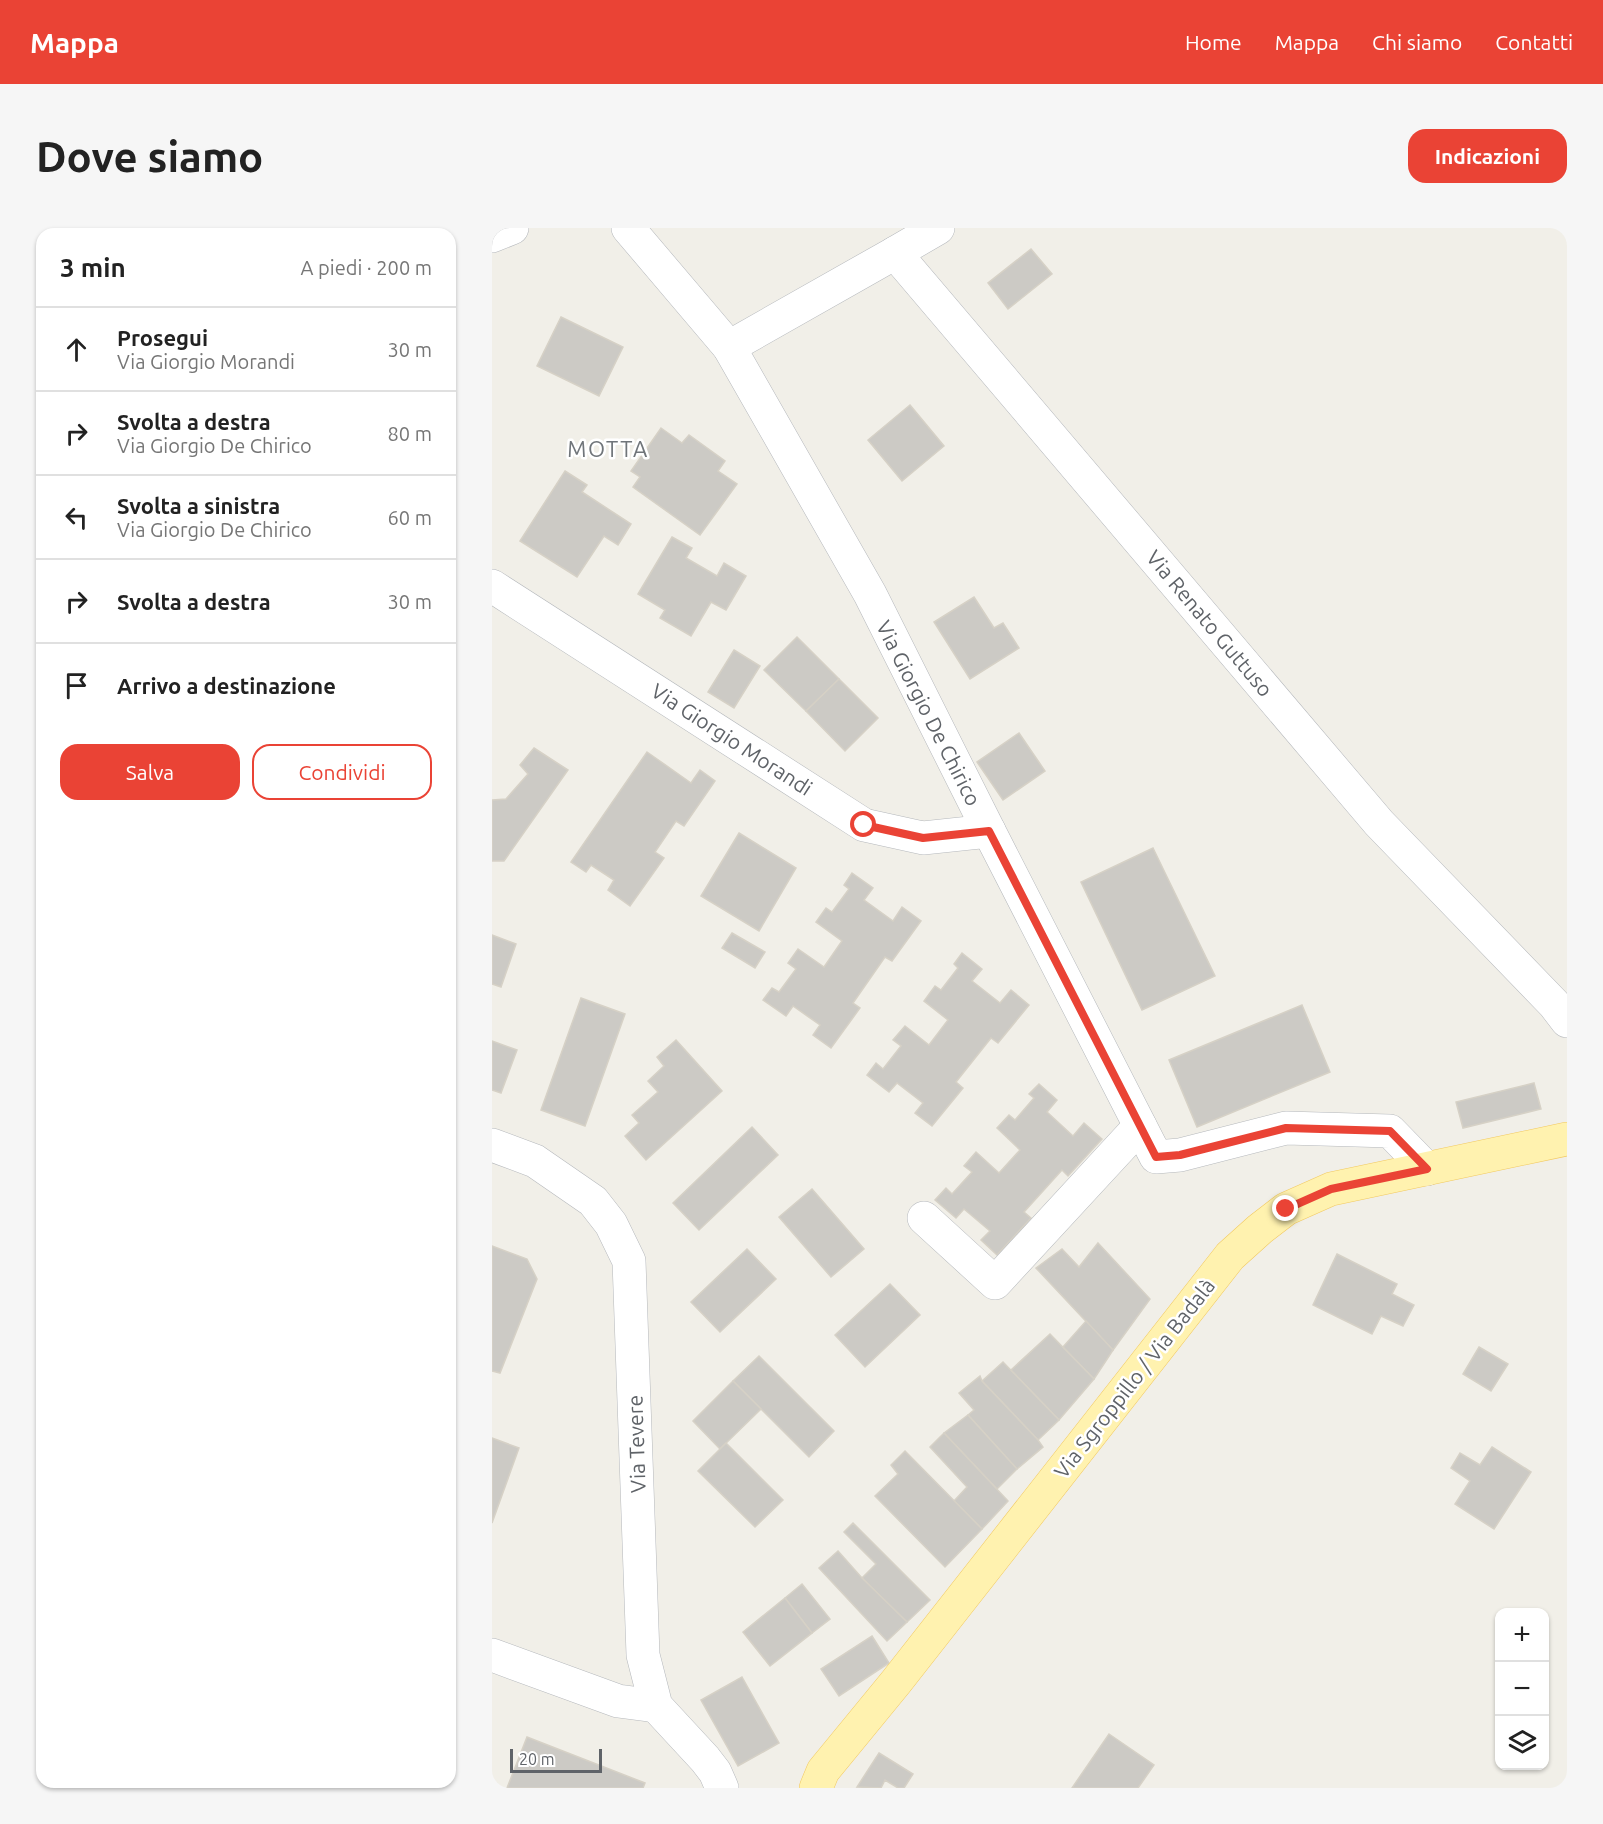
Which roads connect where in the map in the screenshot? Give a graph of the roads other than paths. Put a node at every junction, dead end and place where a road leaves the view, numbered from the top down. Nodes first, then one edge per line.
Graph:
1 (512, 228) edge
2 (628, 228) edge
3 (938, 228) edge
4 (492, 236) edge
5 (896, 253) junction
6 (729, 347) junction
7 (492, 586) edge
8 (989, 831) junction
9 (1567, 1021) edge
10 (1140, 1126) junction
11 (1567, 1139) edge
12 (492, 1145) edge
13 (1427, 1169) junction
14 (924, 1218) dead end
15 (492, 1655) edge
16 (656, 1706) junction
17 (722, 1788) edge
18 (816, 1788) edge

1 - 4 street
2 - 6 street, Via Giorgio De Chirico
3 - 5 street
5 - 6 street
5 - 9 street, Via Renato Guttuso
6 - 8 street, Via Giorgio De Chirico
7 - 8 street, Via Giorgio Morandi
8 - 10 street, Via Giorgio De Chirico
10 - 13 street, Via Giorgio De Chirico
10 - 14 street
11 - 13 main road, Via Sgroppillo / Via Badalà
12 - 16 street, Via Tevere
13 - 18 main road, Via Sgroppillo / Via Badalà
15 - 16 street
16 - 17 street, Via Tevere

